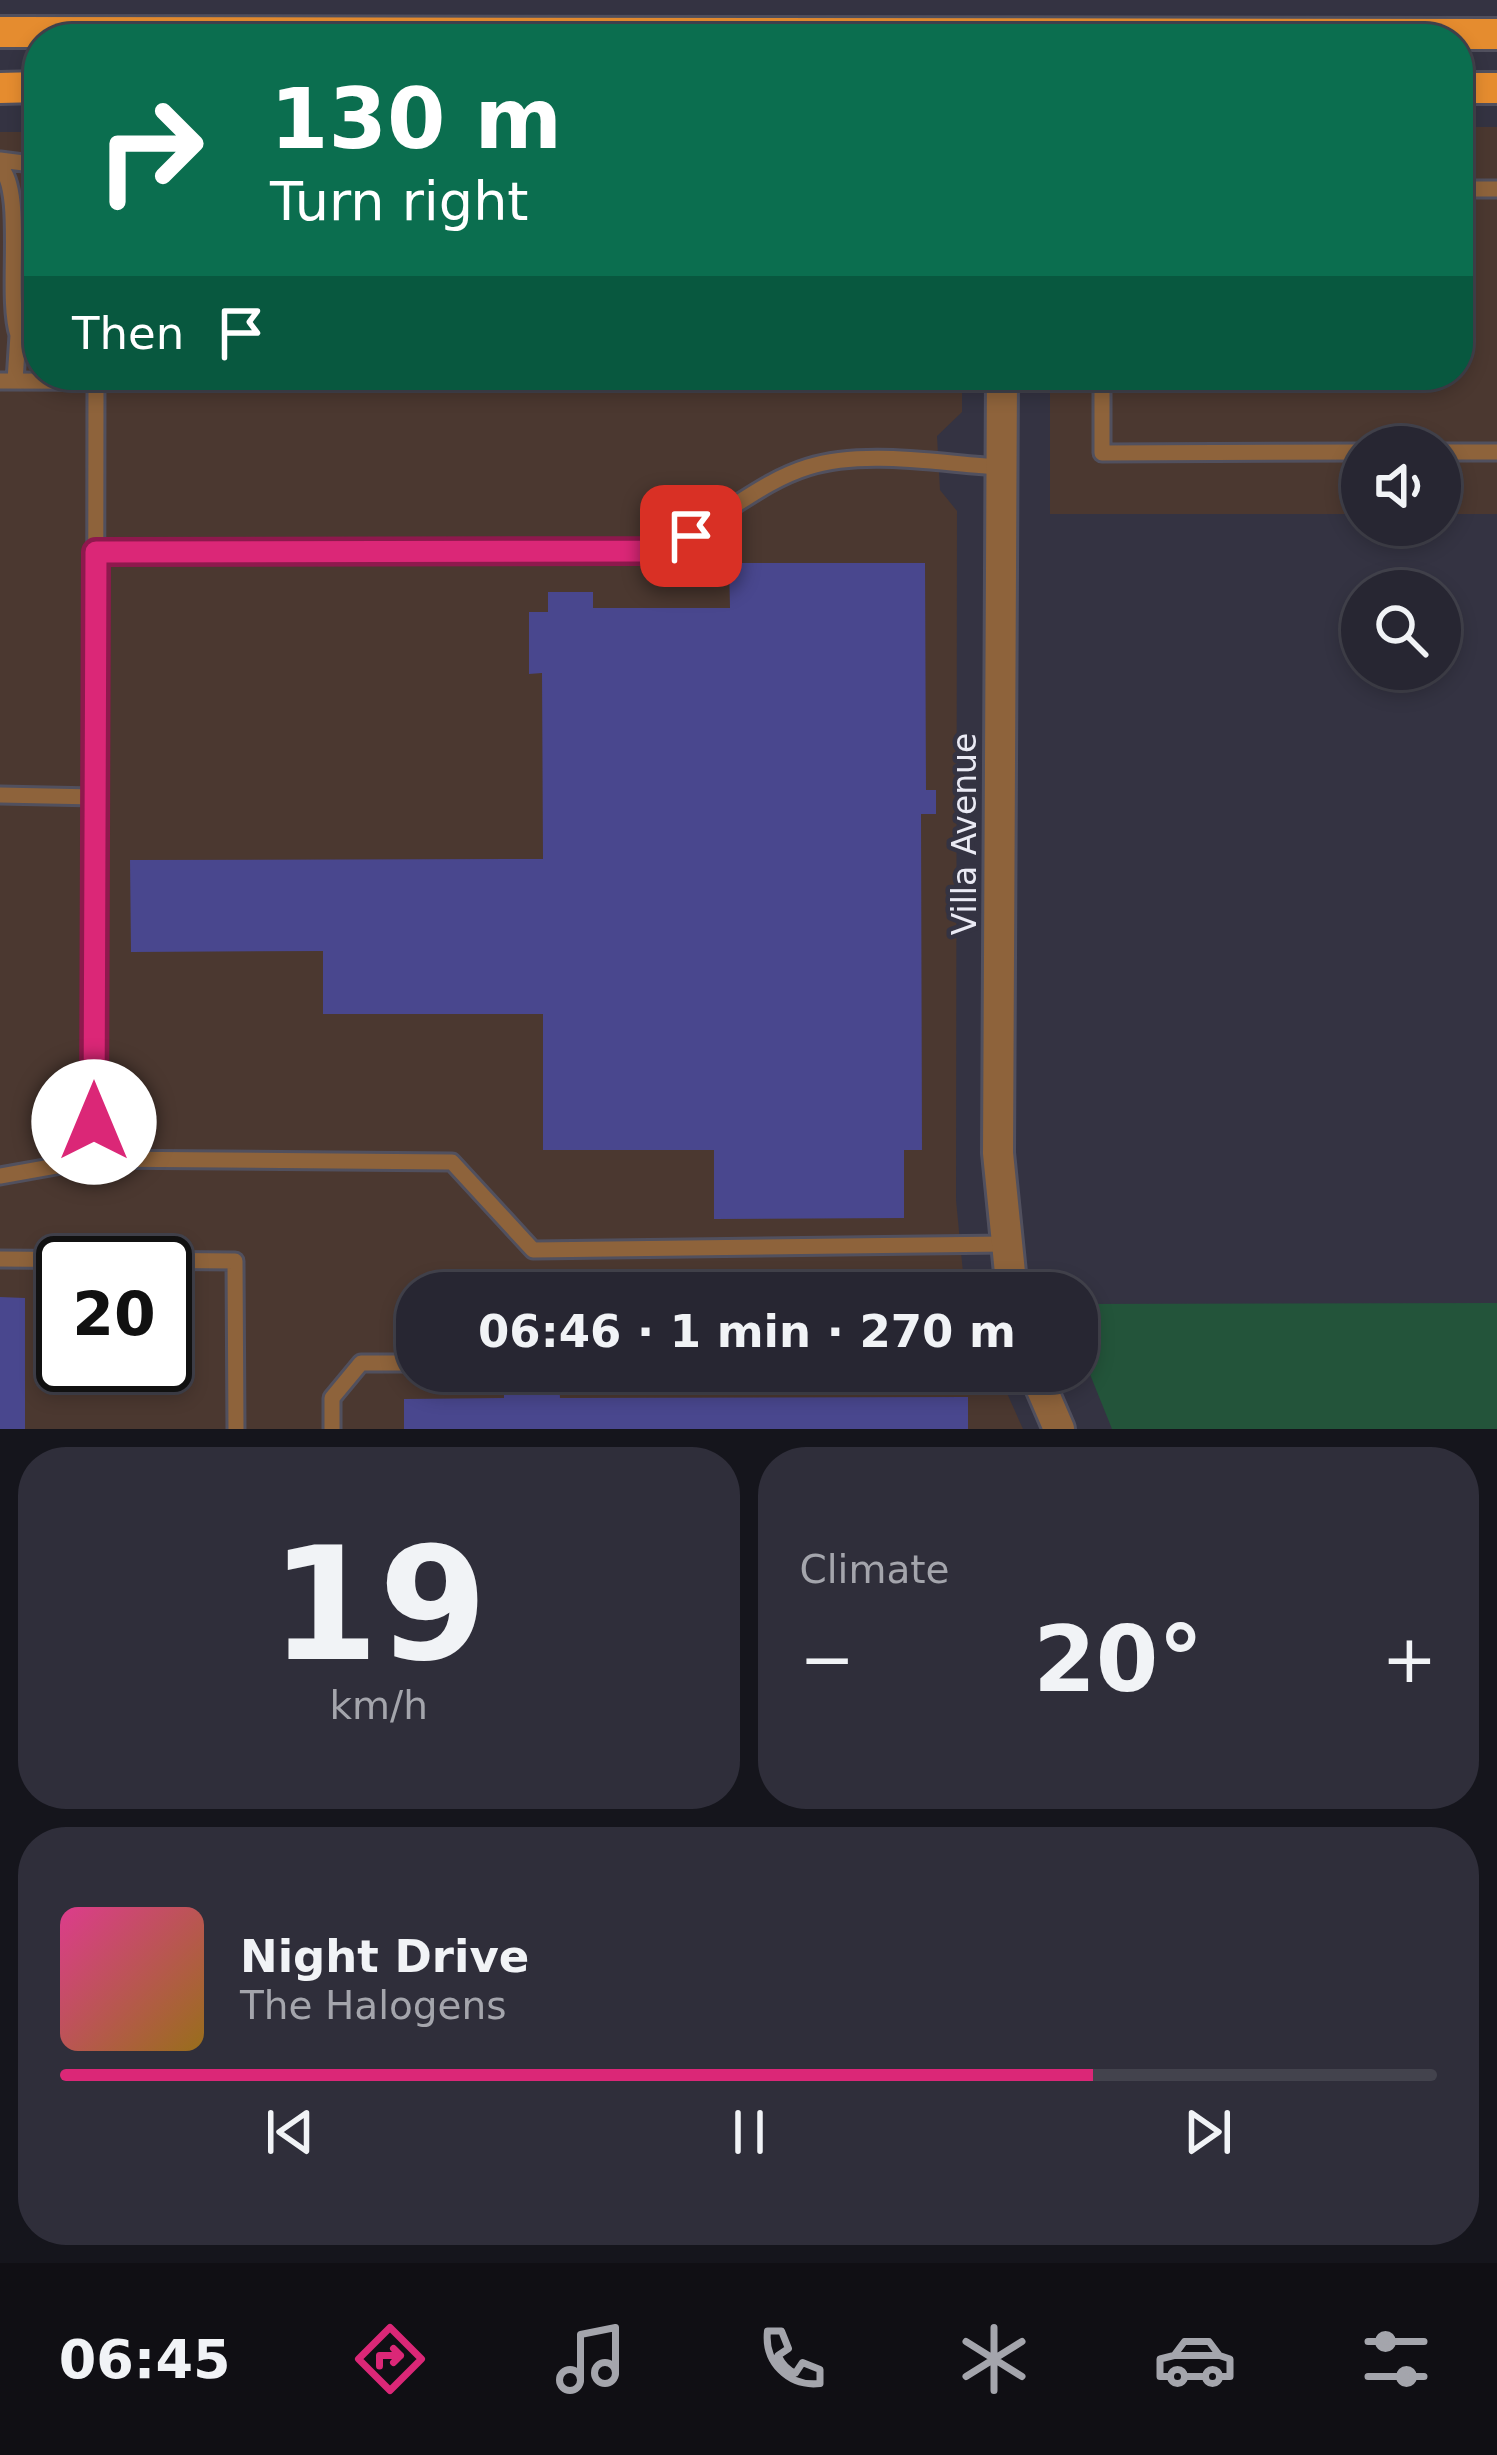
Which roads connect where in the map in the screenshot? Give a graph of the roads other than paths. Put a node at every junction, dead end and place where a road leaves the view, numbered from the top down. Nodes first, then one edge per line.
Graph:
1 (0, 164) edge
2 (24, 326) edge
3 (18, 335) junction
4 (8, 381) edge
5 (96, 390) edge
6 (1002, 390) edge
7 (1102, 390) edge
8 (1341, 452) edge
9 (1461, 452) edge
10 (1497, 452) edge
11 (1002, 467) junction
12 (96, 552) junction
13 (0, 796) edge
14 (95, 796) junction
15 (95, 1159) junction
16 (0, 1176) edge
17 (1005, 1244) junction
18 (0, 1259) edge
19 (1009, 1272) edge
20 (396, 1363) edge
21 (1043, 1392) edge
22 (236, 1429) edge
23 (332, 1429) edge
24 (1059, 1429) edge

1 - 3 lane
2 - 3 lane
3 - 4 lane
5 - 12 lane
6 - 11 street, Villa Avenue
7 - 8 lane
9 - 10 lane
11 - 12 lane
11 - 17 street, Villa Avenue
12 - 14 lane
13 - 14 lane
14 - 15 lane
15 - 16 lane
15 - 17 lane
17 - 19 street, Villa Avenue
18 - 22 lane
20 - 23 lane
21 - 24 street

